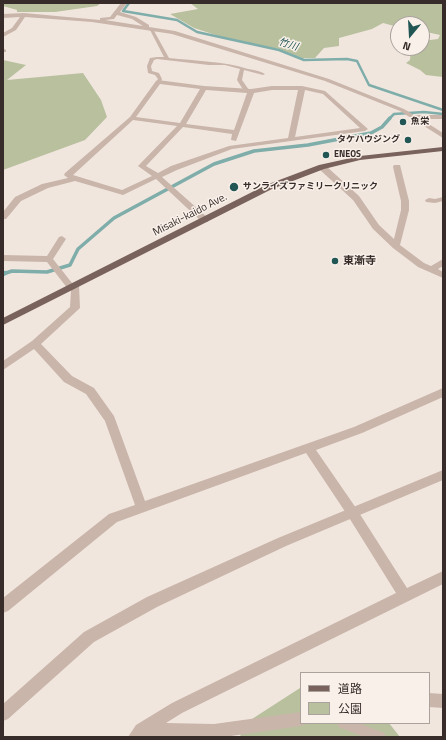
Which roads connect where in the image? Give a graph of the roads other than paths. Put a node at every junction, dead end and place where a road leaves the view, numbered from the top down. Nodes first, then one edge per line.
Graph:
1 (124, 3) edge
2 (116, 13) junction
3 (3, 16) edge
4 (24, 16) junction
5 (92, 20) junction
6 (150, 28) junction
7 (3, 35) edge
8 (167, 59) junction
9 (243, 68) junction
10 (263, 74) dead end
11 (158, 82) junction
12 (204, 88) junction
13 (302, 88) junction
14 (249, 91) junction
15 (414, 117) junction
16 (443, 117) edge
17 (132, 118) junction
18 (181, 126) junction
19 (237, 133) junction
20 (443, 136) edge
21 (290, 140) junction
22 (231, 147) junction
23 (443, 149) edge
24 (322, 167) junction
25 (397, 167) dead end
26 (157, 176) junction
27 (75, 179) junction
28 (443, 199) edge
29 (429, 200) dead end
30 (3, 217) edge
31 (205, 220) junction
32 (62, 239) dead end
33 (396, 246) junction
34 (3, 258) edge
35 (49, 259) junction
36 (443, 262) edge
37 (431, 270) junction
38 (443, 275) edge
39 (73, 286) junction
40 (3, 322) edge
41 (35, 344) junction
42 (3, 366) edge
43 (443, 392) edge
44 (308, 447) junction
45 (443, 475) edge
46 (142, 508) junction
47 (352, 512) junction
48 (443, 577) edge
49 (404, 595) junction
50 (3, 606) edge
51 (430, 700) edge
52 (443, 701) edge
53 (3, 714) edge
54 (300, 719) edge
55 (346, 724) edge
56 (138, 734) edge
57 (380, 737) edge

1 - 2 street
2 - 5 street
2 - 6 street
3 - 4 street
4 - 5 street
4 - 7 street
5 - 6 street
6 - 8 lane
6 - 15 street
8 - 9 lane
8 - 11 lane
9 - 10 lane
9 - 14 lane
11 - 12 street
11 - 17 street
12 - 14 street
12 - 18 street
13 - 14 street
13 - 21 street
13 - 21 street
14 - 19 street
15 - 16 street
15 - 20 street
17 - 18 street
17 - 27 street
18 - 19 street
18 - 26 street
19 - 22 street
21 - 22 street
22 - 26 street
23 - 24 main road, Misaki-kaido Ave.
24 - 31 main road, Misaki-kaido Ave.
24 - 33 street
25 - 33 street
26 - 27 street
26 - 31 street
27 - 30 street
28 - 29 street
31 - 39 main road, Misaki-kaido Ave.
32 - 35 street
33 - 37 street
34 - 35 street
35 - 39 street
36 - 37 street
37 - 38 street
39 - 40 main road, Misaki-kaido Ave.
39 - 41 street
41 - 42 street
41 - 46 street
43 - 44 street
44 - 46 street
44 - 47 street
45 - 47 street
46 - 50 street
47 - 49 street
47 - 53 street
48 - 49 street
49 - 56 street
51 - 52 street
54 - 56 street
55 - 57 lane

